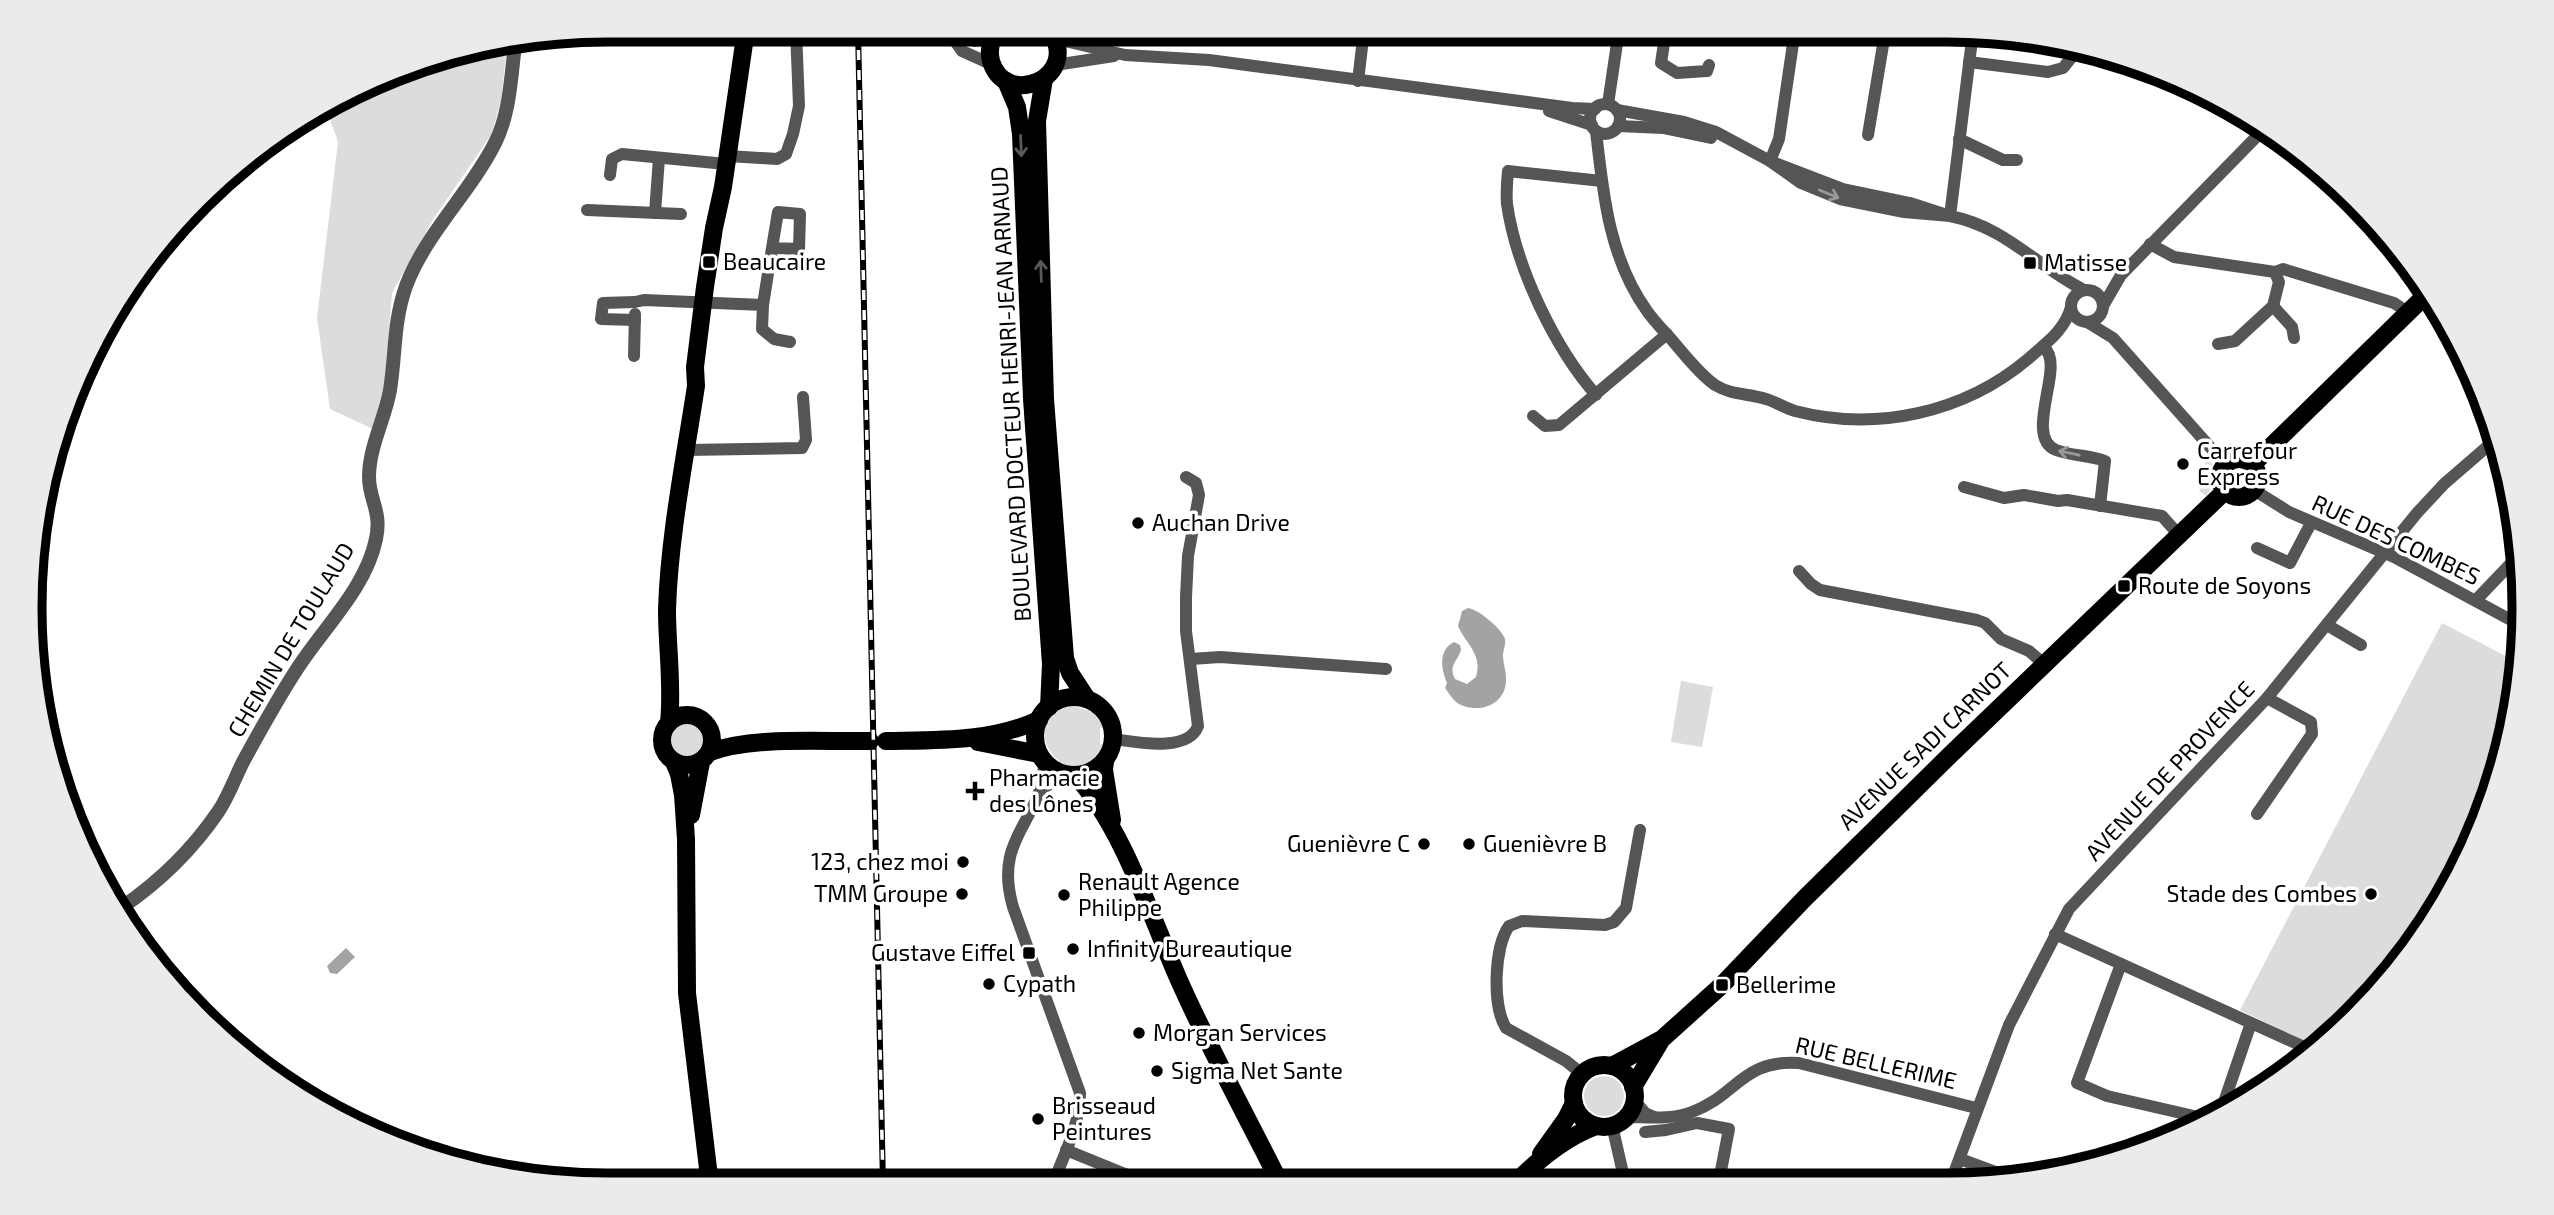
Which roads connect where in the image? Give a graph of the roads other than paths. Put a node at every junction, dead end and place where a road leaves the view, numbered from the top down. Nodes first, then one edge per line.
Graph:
1 (744, 42) edge
2 (796, 42) edge
3 (955, 42) edge
4 (992, 42) edge
5 (1056, 42) edge
6 (1080, 42) edge
7 (1363, 42) edge
8 (1617, 42) edge
9 (1664, 42) edge
10 (1793, 42) edge
11 (1881, 42) edge
12 (1972, 43) edge
13 (514, 50) edge
14 (1125, 55) junction
15 (2071, 58) dead end
16 (1969, 62) junction
17 (993, 65) junction
18 (1709, 65) dead end
19 (1050, 72) junction
20 (1006, 80) junction
21 (1358, 80) junction
22 (1512, 100) junction
23 (1606, 108) junction
24 (1594, 128) junction
25 (1614, 130) junction
26 (1868, 135) dead end
27 (2258, 135) edge
28 (1959, 139) junction
29 (1735, 144) junction
30 (659, 158) junction
31 (727, 160) junction
32 (2017, 160) dead end
33 (1770, 162) junction
34 (610, 175) dead end
35 (1602, 175) junction
36 (587, 210) dead end
37 (655, 213) junction
38 (681, 214) dead end
39 (1950, 216) junction
40 (2150, 244) junction
41 (772, 248) dead end
42 (2052, 272) junction
43 (2275, 272) junction
44 (2121, 275) junction
45 (2087, 290) junction
46 (2421, 300) edge
47 (635, 302) junction
48 (708, 304) junction
49 (2072, 304) junction
50 (762, 305) junction
51 (2273, 306) junction
52 (2102, 309) junction
53 (2409, 313) junction
54 (635, 320) junction
55 (2085, 321) junction
56 (2065, 325) junction
57 (1667, 334) junction
58 (2113, 338) junction
59 (2294, 338) dead end
60 (790, 342) dead end
61 (2218, 344) dead end
62 (2043, 346) junction
63 (634, 356) dead end
64 (1597, 395) junction
65 (803, 397) dead end
66 (1533, 416) dead end
67 (2488, 446) edge
68 (687, 450) junction
69 (2226, 465) junction
70 (2252, 465) junction
71 (1186, 477) dead end
72 (1964, 487) dead end
73 (2254, 490) junction
74 (2225, 492) junction
75 (2100, 506) junction
76 (2311, 523) junction
77 (2179, 535) junction
78 (2257, 548) dead end
79 (2384, 552) junction
80 (2510, 564) edge
81 (1799, 571) dead end
82 (2476, 600) junction
83 (2512, 620) edge
84 (2328, 625) junction
85 (2361, 645) dead end
86 (1191, 659) junction
87 (670, 664) junction
88 (2044, 664) junction
89 (1386, 669) dead end
90 (2267, 698) junction
91 (1087, 699) junction
92 (1044, 713) junction
93 (694, 716) junction
94 (669, 723) junction
95 (710, 729) junction
96 (1113, 739) junction
97 (957, 740) junction
98 (761, 743) junction
99 (706, 757) junction
100 (1042, 758) junction
101 (1105, 761) junction
102 (674, 762) junction
103 (1068, 774) junction
104 (1040, 792) junction
105 (2257, 814) dead end
106 (1113, 829) junction
107 (1640, 830) dead end
108 (686, 839) junction
109 (126, 904) edge
110 (2055, 934) junction
111 (2121, 964) junction
112 (2251, 1023) junction
113 (1662, 1039) junction
114 (2303, 1046) edge
115 (1612, 1066) junction
116 (1581, 1074) junction
117 (1634, 1093) junction
118 (2225, 1099) edge
119 (1574, 1103) junction
120 (1976, 1108) junction
121 (2194, 1116) edge
122 (1655, 1117) junction
123 (1611, 1123) junction
124 (1645, 1132) dead end
125 (1066, 1150) junction
126 (1960, 1159) junction
127 (1533, 1166) junction
128 (1992, 1171) edge
129 (709, 1173) edge
130 (1057, 1173) edge
131 (1123, 1173) edge
132 (1275, 1173) edge
133 (1526, 1173) edge
134 (1623, 1173) edge
135 (1721, 1173) edge
136 (1954, 1173) edge

1 - 31 main road
2 - 31 street
3 - 17 street
4 - 17 main road
5 - 19 main road, BOULEVARD DOCTEUR HENRI-JEAN ARNAUD
6 - 14 street
7 - 21 street
8 - 23 street
9 - 18 street
10 - 33 street
11 - 26 street
12 - 16 street
13 - 109 street, CHEMIN DE TOULAUD
14 - 19 street
14 - 21 street
15 - 16 street
16 - 28 street
17 - 20 main road
19 - 20 main road
91 -> 19 main road, BOULEVARD DOCTEUR HENRI-JEAN ARNAUD
20 -> 92 main road, BOULEVARD DOCTEUR HENRI-JEAN ARNAUD
21 - 22 street
22 - 23 street
22 - 24 street
23 - 24 street
23 - 25 street
23 - 29 street
24 - 25 street
24 - 35 street
25 - 29 street
25 - 35 street
27 - 40 street
28 - 32 street
28 - 39 street
29 - 33 street
30 - 31 street
30 - 34 street
30 - 37 street
31 - 48 main road
33 - 39 street
35 - 57 street
35 - 64 street
36 - 37 street
37 - 38 street
39 - 42 street
40 - 43 street
40 - 44 street
41 - 50 street
42 - 45 street
42 - 49 street
43 - 51 street
43 - 53 street
44 - 45 street
44 - 52 street
45 - 49 street
45 - 52 street
46 - 53 main road
47 - 48 street
47 - 54 street
47 - 54 street
48 - 50 street
48 - 68 main road
49 - 55 street
49 - 56 street
50 - 60 street
51 - 59 street
51 - 61 street
52 - 55 street
52 - 58 street
53 - 70 main road
54 - 63 street
55 - 56 street
55 - 58 street
56 - 62 street
57 - 62 street
57 - 64 street
58 - 69 street
75 -> 62 street
64 - 66 street
65 - 68 street
67 - 79 street, AVENUE DE PROVENCE
68 - 87 main road
69 - 70 main road
69 - 74 main road
70 - 73 main road
71 - 86 street
72 - 75 street
73 - 74 main road
73 - 76 street, RUE DES COMBES
74 - 77 main road, AVENUE SADI CARNOT
75 - 77 street
76 - 78 street
76 - 79 street, RUE DES COMBES
77 - 88 main road, AVENUE SADI CARNOT
79 - 82 street, RUE DES COMBES
79 - 84 street, AVENUE DE PROVENCE
80 - 82 street
81 - 88 street
82 - 83 street, RUE DES COMBES
84 - 85 street
84 - 90 street, AVENUE DE PROVENCE
86 - 89 street
86 - 96 street
87 - 93 main road
87 - 94 main road
88 - 113 main road, AVENUE SADI CARNOT
90 - 105 street
90 - 110 street, AVENUE DE PROVENCE
91 - 92 main road
91 - 96 main road
92 - 97 main road
92 - 100 main road
93 - 94 main road
93 - 95 main road
94 - 102 main road
95 - 98 main road
95 - 99 main road
96 - 101 main road
97 - 98 main road
97 - 100 main road
98 - 99 main road
99 - 102 main road
99 - 108 main road
100 - 103 main road
100 - 104 street
101 - 103 main road
101 - 106 main road
102 - 108 main road
103 - 104 street
103 - 106 main road
104 - 125 street
106 - 132 main road
107 - 116 street
108 - 129 main road
110 - 111 street
110 - 120 street, AVENUE DE PROVENCE
111 - 112 street
111 - 121 street
112 - 114 street
112 - 118 street
113 - 115 main road, AVENUE SADI CARNOT
113 - 117 main road, AVENUE SADI CARNOT
115 - 116 main road
115 - 117 main road
116 - 119 main road
117 - 122 street
117 - 123 main road
119 - 123 main road
119 - 127 main road
120 - 122 street, RUE BELLERIME
120 - 126 street, AVENUE DE PROVENCE
122 - 123 street, RUE BELLERIME
123 - 127 main road
123 - 134 street
124 - 135 street
125 - 130 street
125 - 131 street
126 - 128 street
126 - 136 street, AVENUE DE PROVENCE
127 - 133 main road

